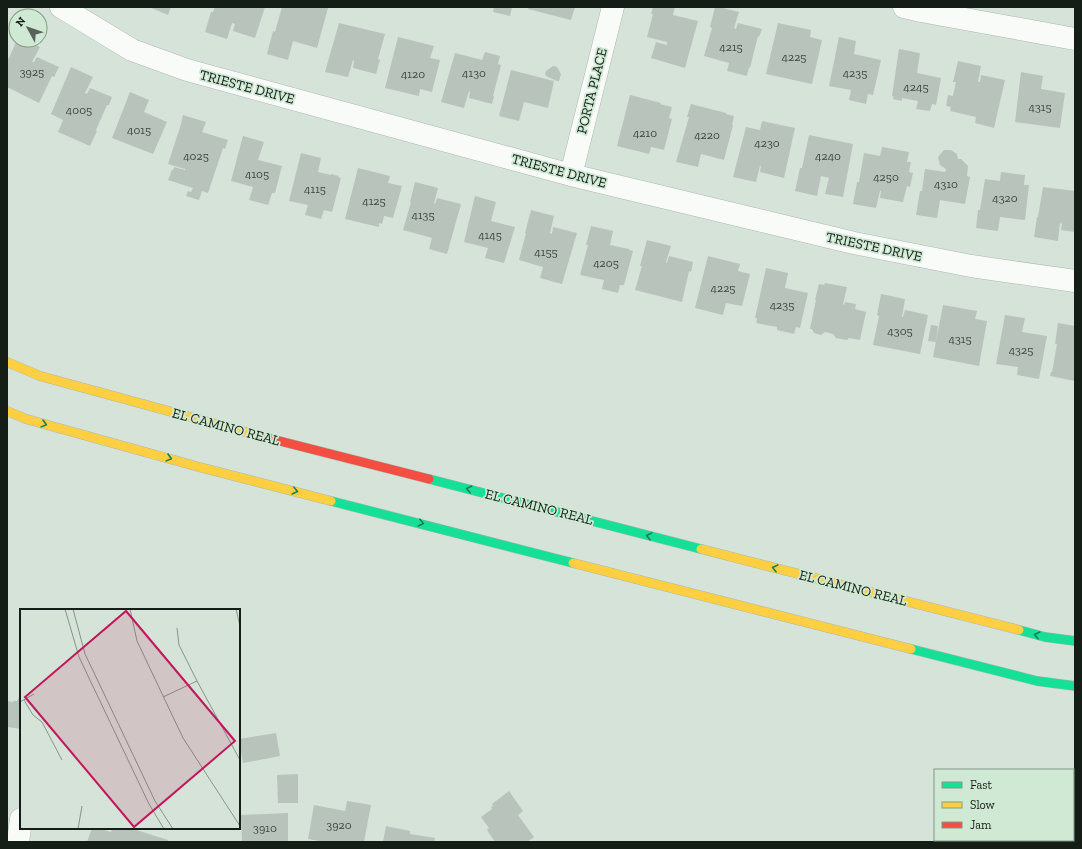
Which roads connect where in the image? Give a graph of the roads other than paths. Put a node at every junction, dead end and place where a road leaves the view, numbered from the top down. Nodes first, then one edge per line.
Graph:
1 (61, 7) edge
2 (613, 7) edge
3 (904, 7) edge
4 (1075, 38) edge
5 (571, 175) junction
6 (1075, 281) edge
7 (7, 362) edge
8 (7, 411) edge
9 (1075, 641) edge
10 (1075, 686) edge
11 (20, 827) edge
12 (18, 842) edge

1 - 5 street, TRIESTE DRIVE
2 - 5 street, PORTA PLACE
3 - 4 street
5 - 6 street, TRIESTE DRIVE
9 -> 7 main road, EL CAMINO REAL
8 -> 10 main road
11 - 12 street

